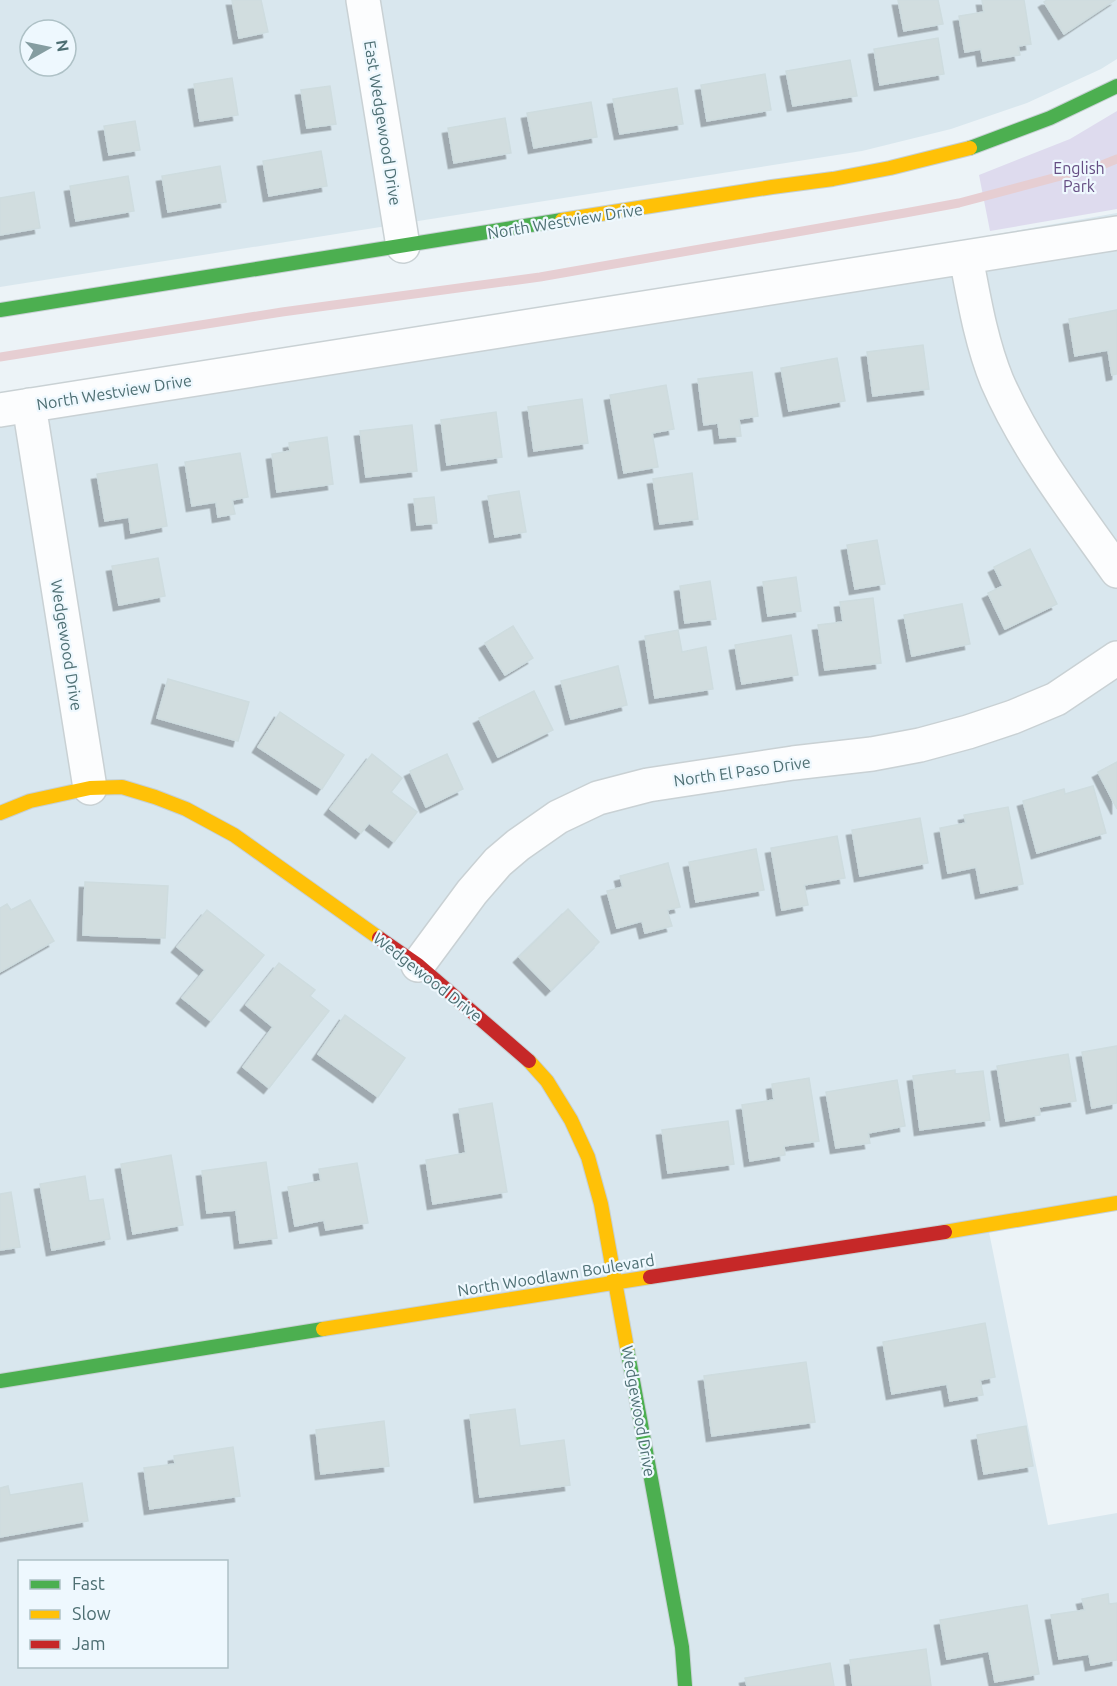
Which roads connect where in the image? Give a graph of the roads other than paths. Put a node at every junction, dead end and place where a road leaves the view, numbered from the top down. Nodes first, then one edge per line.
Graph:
1 (363, 0) edge
2 (1117, 86) edge
3 (1117, 232) edge
4 (403, 246) junction
5 (966, 257) junction
6 (0, 310) edge
7 (14, 408) edge
8 (1117, 571) edge
9 (1117, 658) edge
10 (90, 788) junction
11 (0, 813) edge
12 (418, 965) junction
13 (1117, 1203) edge
14 (615, 1282) junction
15 (0, 1381) edge
16 (685, 1686) edge

1 - 4 street, East Wedgewood Drive
2 - 4 street, North Westview Drive
3 - 5 street, North Westview Drive
4 - 6 street, North Westview Drive
5 - 7 street, North Westview Drive
5 - 8 street
7 - 10 street, Wedgewood Drive
9 - 12 street, North El Paso Drive
10 - 11 street
10 - 12 street, Wedgewood Drive
12 - 14 street, Wedgewood Drive
13 - 14 street, North Woodlawn Boulevard
14 - 15 street, North Woodlawn Boulevard
14 - 16 street, Wedgewood Drive

